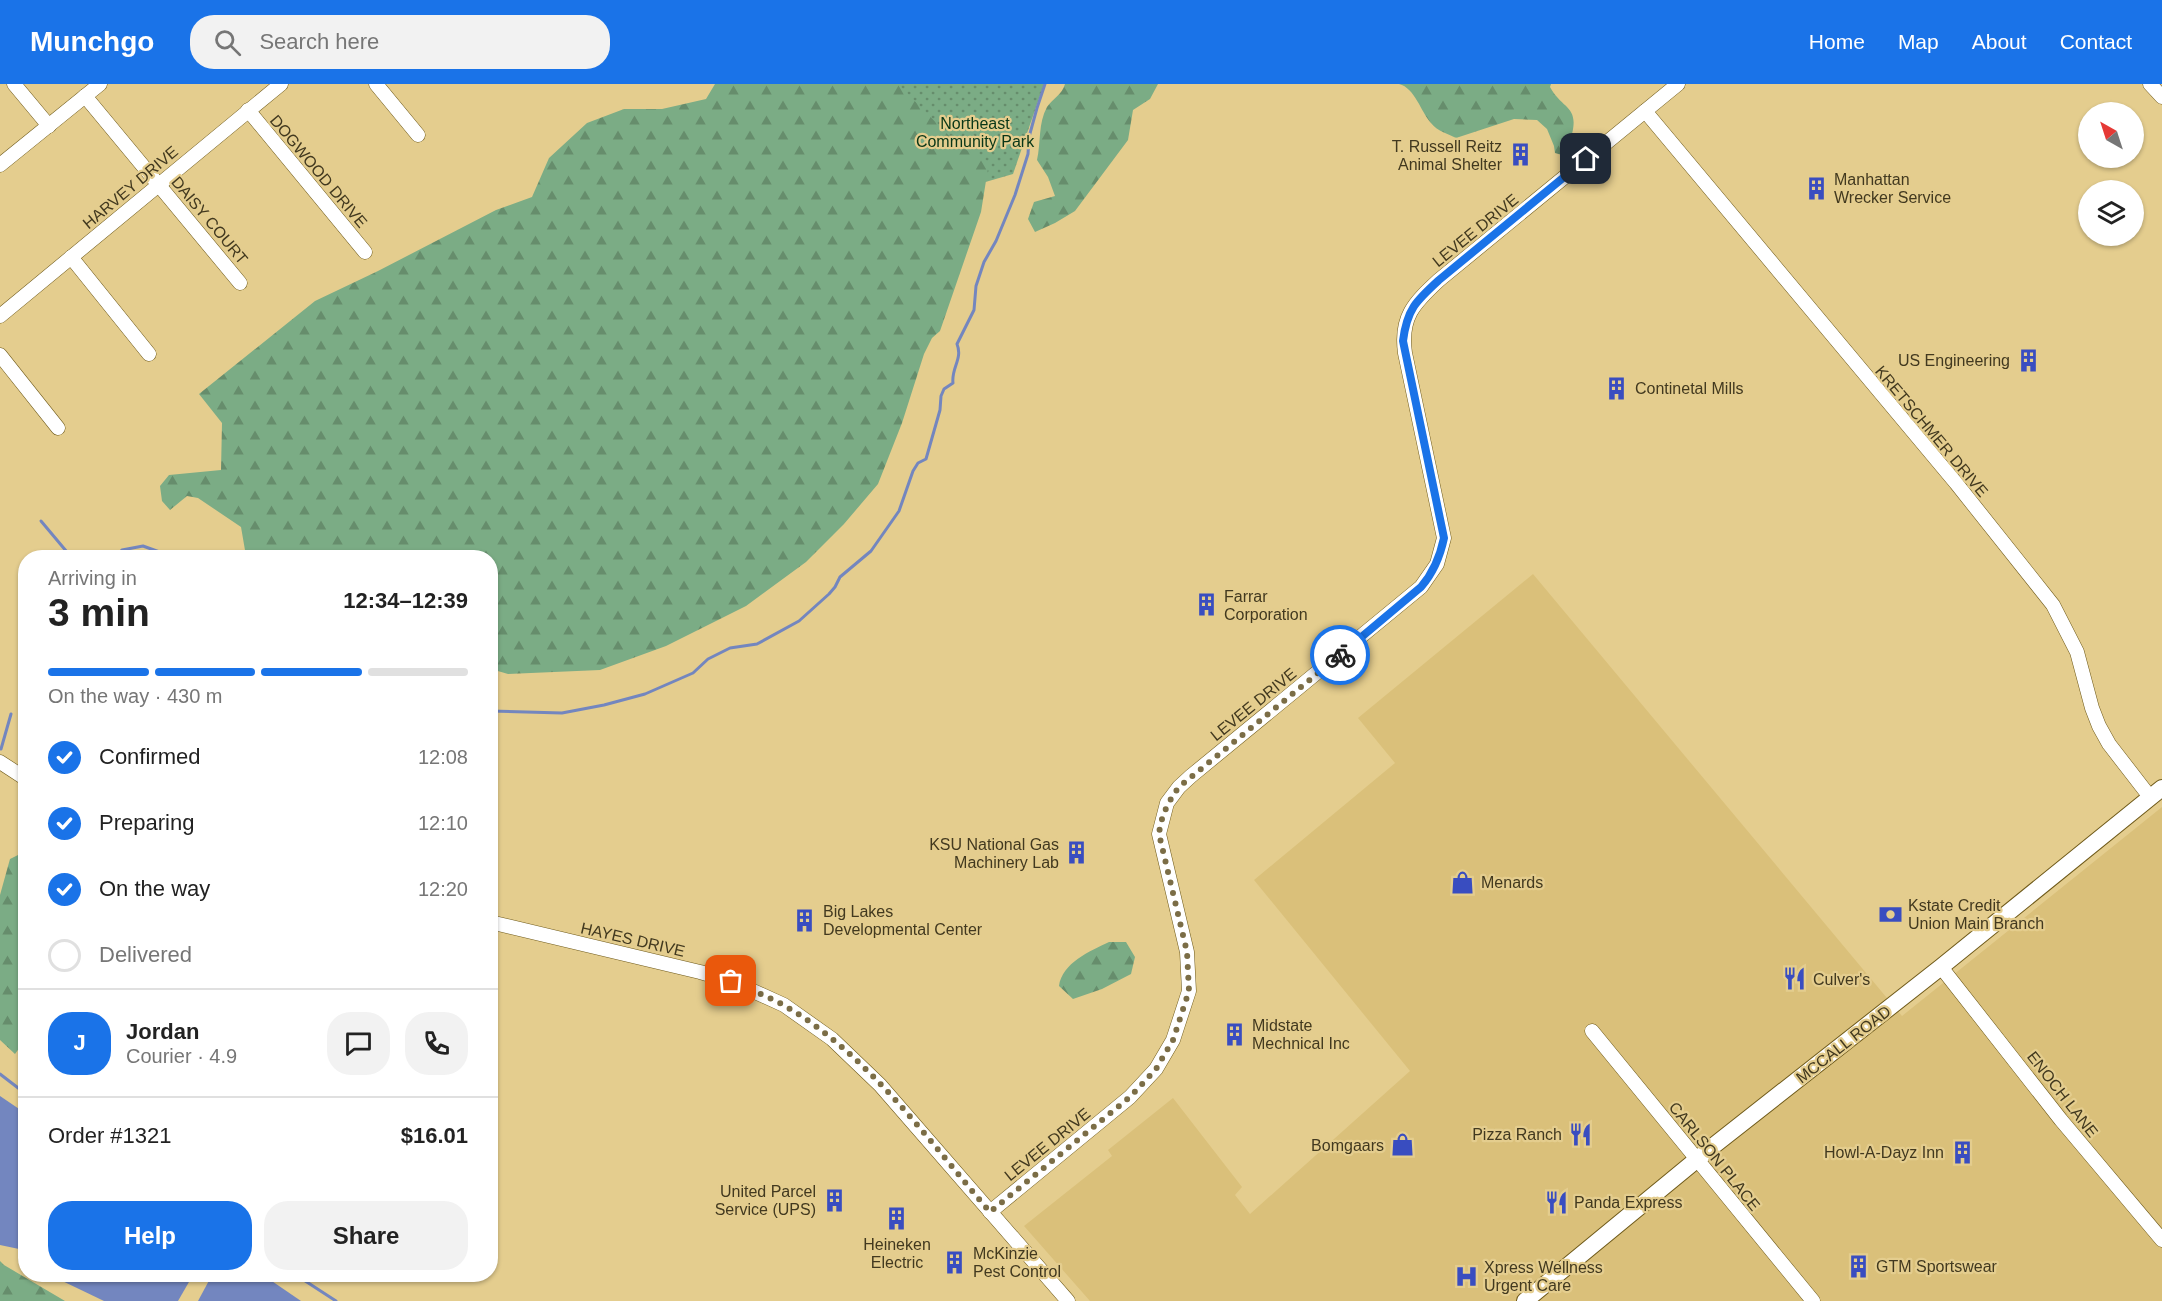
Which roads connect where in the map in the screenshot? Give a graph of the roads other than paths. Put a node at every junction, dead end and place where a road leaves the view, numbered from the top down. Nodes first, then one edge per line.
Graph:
1 (14, 84) edge
2 (99, 84) edge
3 (281, 84) edge
4 (376, 84) edge
5 (1677, 84) edge
6 (2150, 84) edge
7 (85, 96) junction
8 (2162, 97) edge
9 (248, 111) junction
10 (1645, 111) junction
11 (49, 126) junction
12 (418, 135) dead end
13 (0, 165) edge
14 (158, 185) junction
15 (365, 252) dead end
16 (71, 257) junction
17 (240, 283) dead end
18 (0, 316) edge
19 (149, 354) dead end
20 (0, 355) edge
21 (58, 428) dead end
22 (0, 762) edge
23 (18, 774) edge
24 (2156, 793) edge
25 (498, 924) edge
26 (1941, 967) junction
27 (1592, 1031) dead end
28 (1697, 1161) junction
29 (990, 1212) junction
30 (2162, 1240) edge
31 (1068, 1301) edge
32 (1525, 1301) edge
33 (1813, 1301) edge

1 - 11 street
2 - 7 street
3 - 9 street, HARVEY DRIVE
4 - 12 street
5 - 10 street, LEVEE DRIVE
6 - 8 street
7 - 11 street
7 - 14 street, DAISY COURT
9 - 14 street, HARVEY DRIVE
9 - 15 street, DOGWOOD DRIVE
10 - 24 street, KRETSCHMER DRIVE
10 - 29 street, LEVEE DRIVE
11 - 13 street
14 - 16 street, HARVEY DRIVE
14 - 17 street, DAISY COURT
16 - 18 street, HARVEY DRIVE
16 - 19 street
20 - 21 street
22 - 23 street
24 - 26 main road, MCCALL ROAD
25 - 29 street, HAYES DRIVE
26 - 28 main road, MCCALL ROAD
26 - 30 street, ENOCH LANE
27 - 28 street, CARLSON PLACE
28 - 32 main road, MCCALL ROAD
28 - 33 street, CARLSON PLACE
29 - 31 street, HAYES DRIVE

